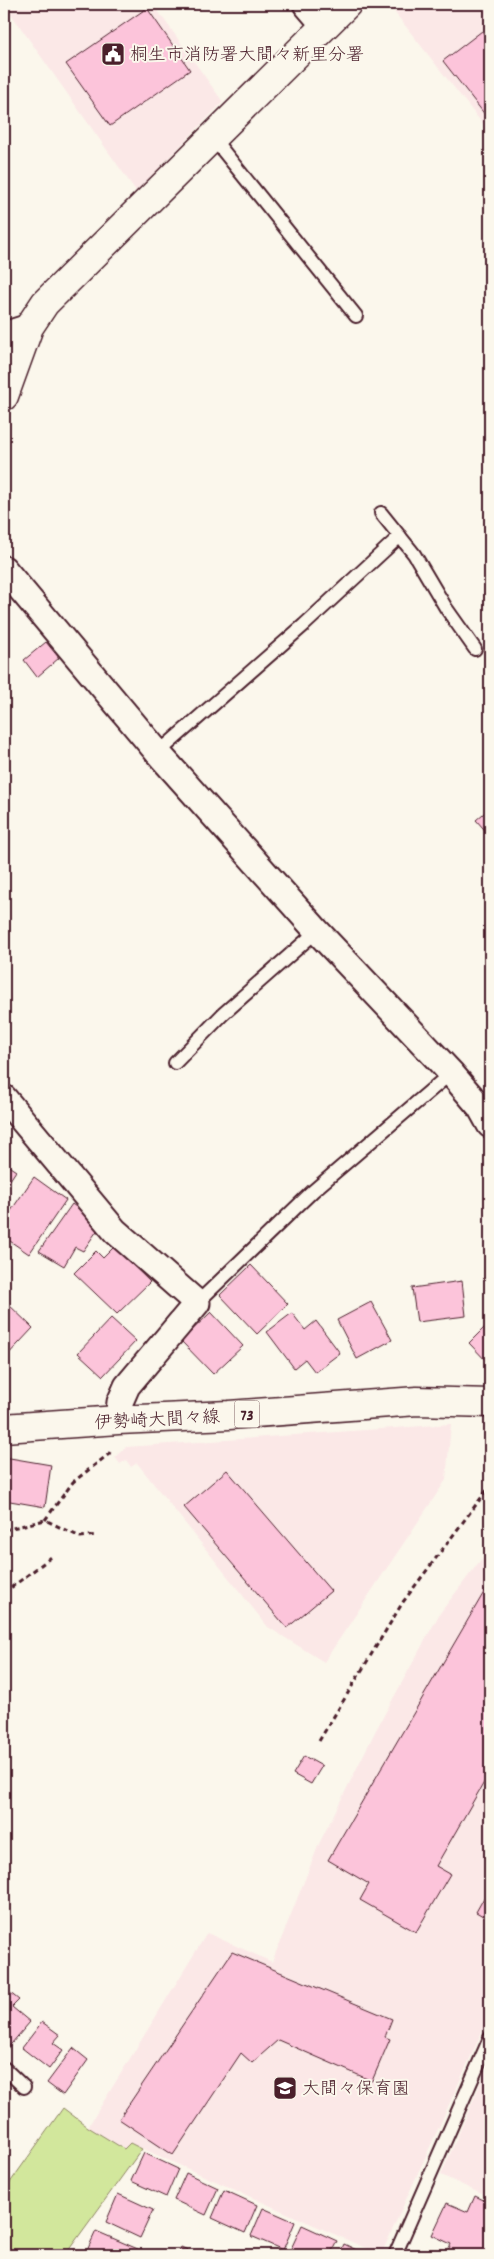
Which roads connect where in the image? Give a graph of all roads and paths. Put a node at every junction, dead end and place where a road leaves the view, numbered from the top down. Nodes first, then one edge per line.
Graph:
1 (306, 4) edge
2 (346, 4) edge
3 (324, 25) junction
4 (212, 137) junction
5 (356, 316) dead end
6 (16, 331) edge
7 (4, 396) edge
8 (381, 513) dead end
9 (400, 536) junction
10 (4, 568) edge
11 (475, 649) dead end
12 (158, 753) junction
13 (317, 931) junction
14 (175, 1063) dead end
15 (451, 1073) junction
16 (4, 1098) edge
17 (490, 1124) edge
18 (197, 1303) junction
19 (490, 1404) edge
20 (118, 1420) junction
21 (4, 1428) edge
22 (111, 1450) dead end
23 (490, 1486) edge
24 (45, 1520) junction
25 (4, 1530) edge
26 (97, 1535) dead end
27 (54, 1555) dead end
28 (4, 1594) edge
29 (319, 1741) dead end
30 (490, 2038) edge
31 (4, 2068) edge
32 (24, 2087) dead end
33 (395, 2255) edge

1 - 3 street
2 - 3 street
3 - 4 street
4 - 5 lane
4 - 6 street
6 - 7 street
8 - 9 lane
9 - 11 lane
9 - 12 lane
10 - 12 street
12 - 13 street
13 - 14 lane
13 - 15 street
15 - 17 street
15 - 18 lane
16 - 18 street
18 - 20 street
19 - 20 street, 伊勢崎大間々線 / 73
20 - 21 street, 伊勢崎大間々線 / 73
22 - 24 path
23 - 29 path
24 - 25 path
24 - 26 path
27 - 28 path
30 - 33 lane
31 - 32 lane

